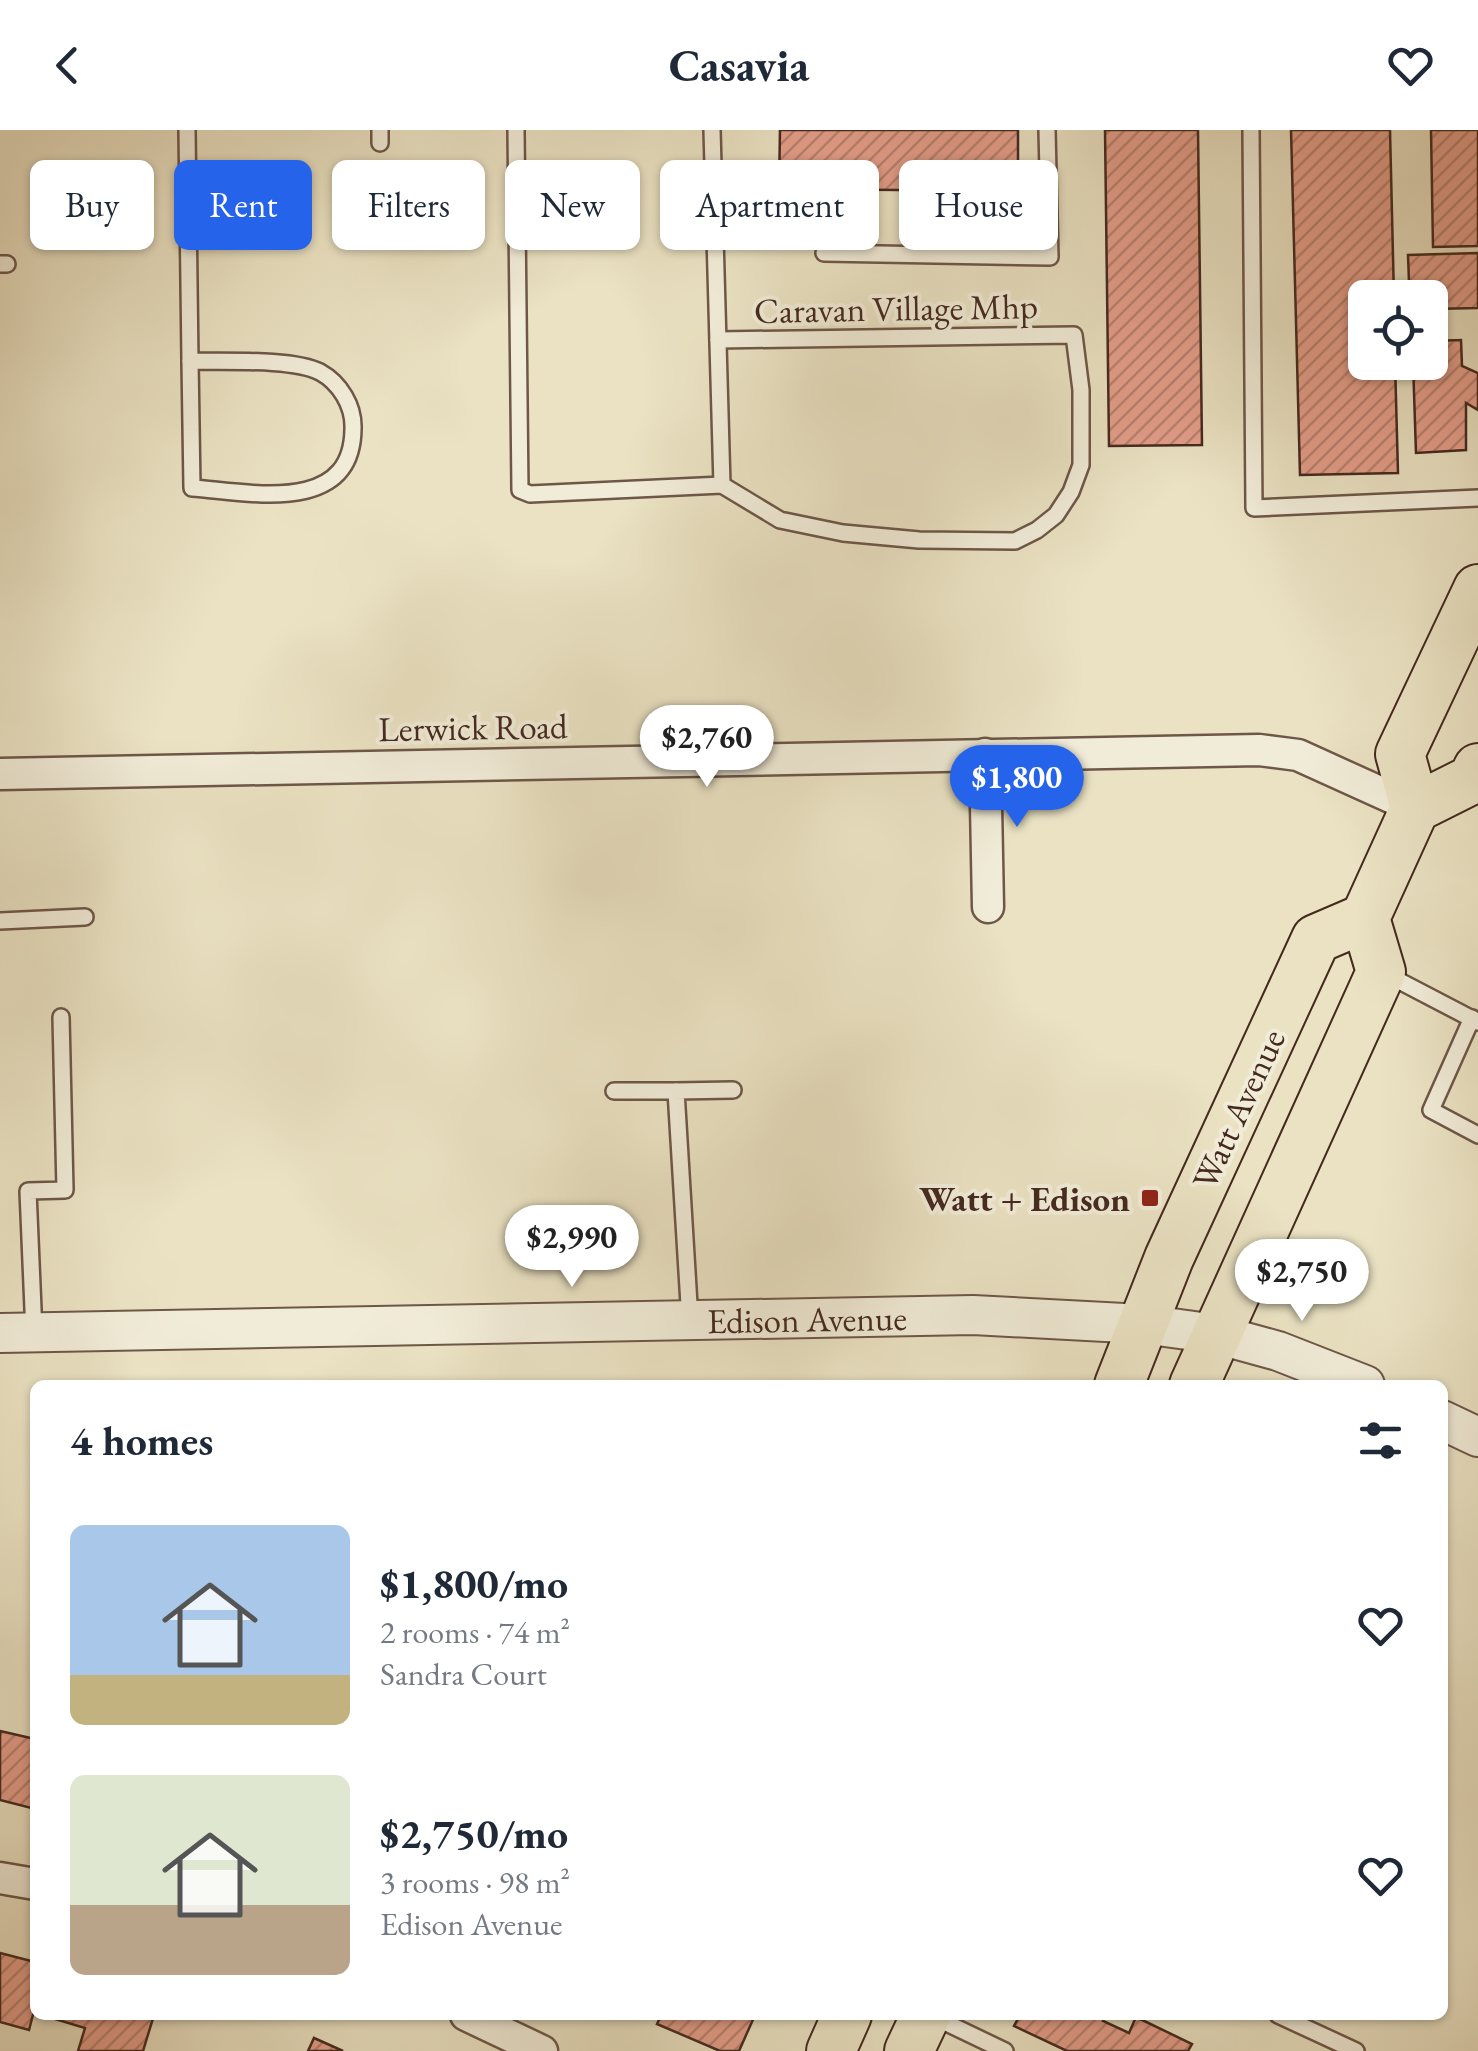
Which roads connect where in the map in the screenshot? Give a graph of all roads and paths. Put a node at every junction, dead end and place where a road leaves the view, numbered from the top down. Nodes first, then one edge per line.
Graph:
1 (187, 130) edge
2 (516, 130) edge
3 (712, 130) edge
4 (1047, 130) edge
5 (1251, 130) edge
6 (824, 253) dead end
7 (718, 340) junction
8 (190, 361) junction
9 (722, 485) junction
10 (1478, 498) edge
11 (1478, 588) edge
12 (985, 754) junction
13 (1478, 768) edge
14 (0, 774) edge
15 (1415, 808) junction
16 (988, 907) dead end
17 (85, 918) dead end
18 (1365, 918) junction
19 (0, 921) edge
20 (1381, 972) junction
21 (61, 1016) dead end
22 (1475, 1020) edge
23 (733, 1090) dead end
24 (614, 1091) dead end
25 (676, 1091) junction
26 (1478, 1135) edge
27 (690, 1322) junction
28 (1143, 1324) junction
29 (17, 1333) edge
30 (1216, 1334) junction
31 (1121, 1380) edge
32 (1196, 1380) edge
33 (1352, 1380) edge
34 (1448, 1423) edge
35 (1478, 1437) edge
36 (0, 1878) edge
37 (30, 1883) edge
38 (477, 2020) edge
39 (845, 2020) edge
40 (926, 2020) edge
41 (939, 2020) edge
42 (1289, 2020) edge
43 (542, 2051) edge
44 (831, 2051) edge
45 (910, 2051) edge
46 (1005, 2051) edge
47 (1356, 2051) edge

1 - 8 lane
2 - 9 lane
3 - 7 lane, Caravan Village Mhp
4 - 6 lane
5 - 10 lane
7 - 9 lane, Caravan Village Mhp
7 - 9 lane, Caravan Village Mhp
8 - 8 lane
11 - 15 main road
12 - 14 street, Lerwick Road
12 - 15 street, Lerwick Road
12 - 16 street
13 - 15 main road
15 - 18 main road
17 - 19 lane
18 - 20 main road
18 - 28 main road, Watt Avenue
20 - 22 lane
20 - 30 main road, Watt Avenue
21 - 29 lane
22 - 26 lane
23 - 25 lane
24 - 25 lane
25 - 27 lane
27 - 28 street, Edison Avenue
27 - 29 street, Edison Avenue
28 - 30 street, Edison Avenue
28 - 31 main road, Watt Avenue
30 - 32 main road, Watt Avenue
30 - 33 street, Edison Avenue
34 - 35 street
36 - 37 street
38 - 43 street
39 - 44 main road
40 - 45 main road
41 - 46 lane
42 - 47 lane

